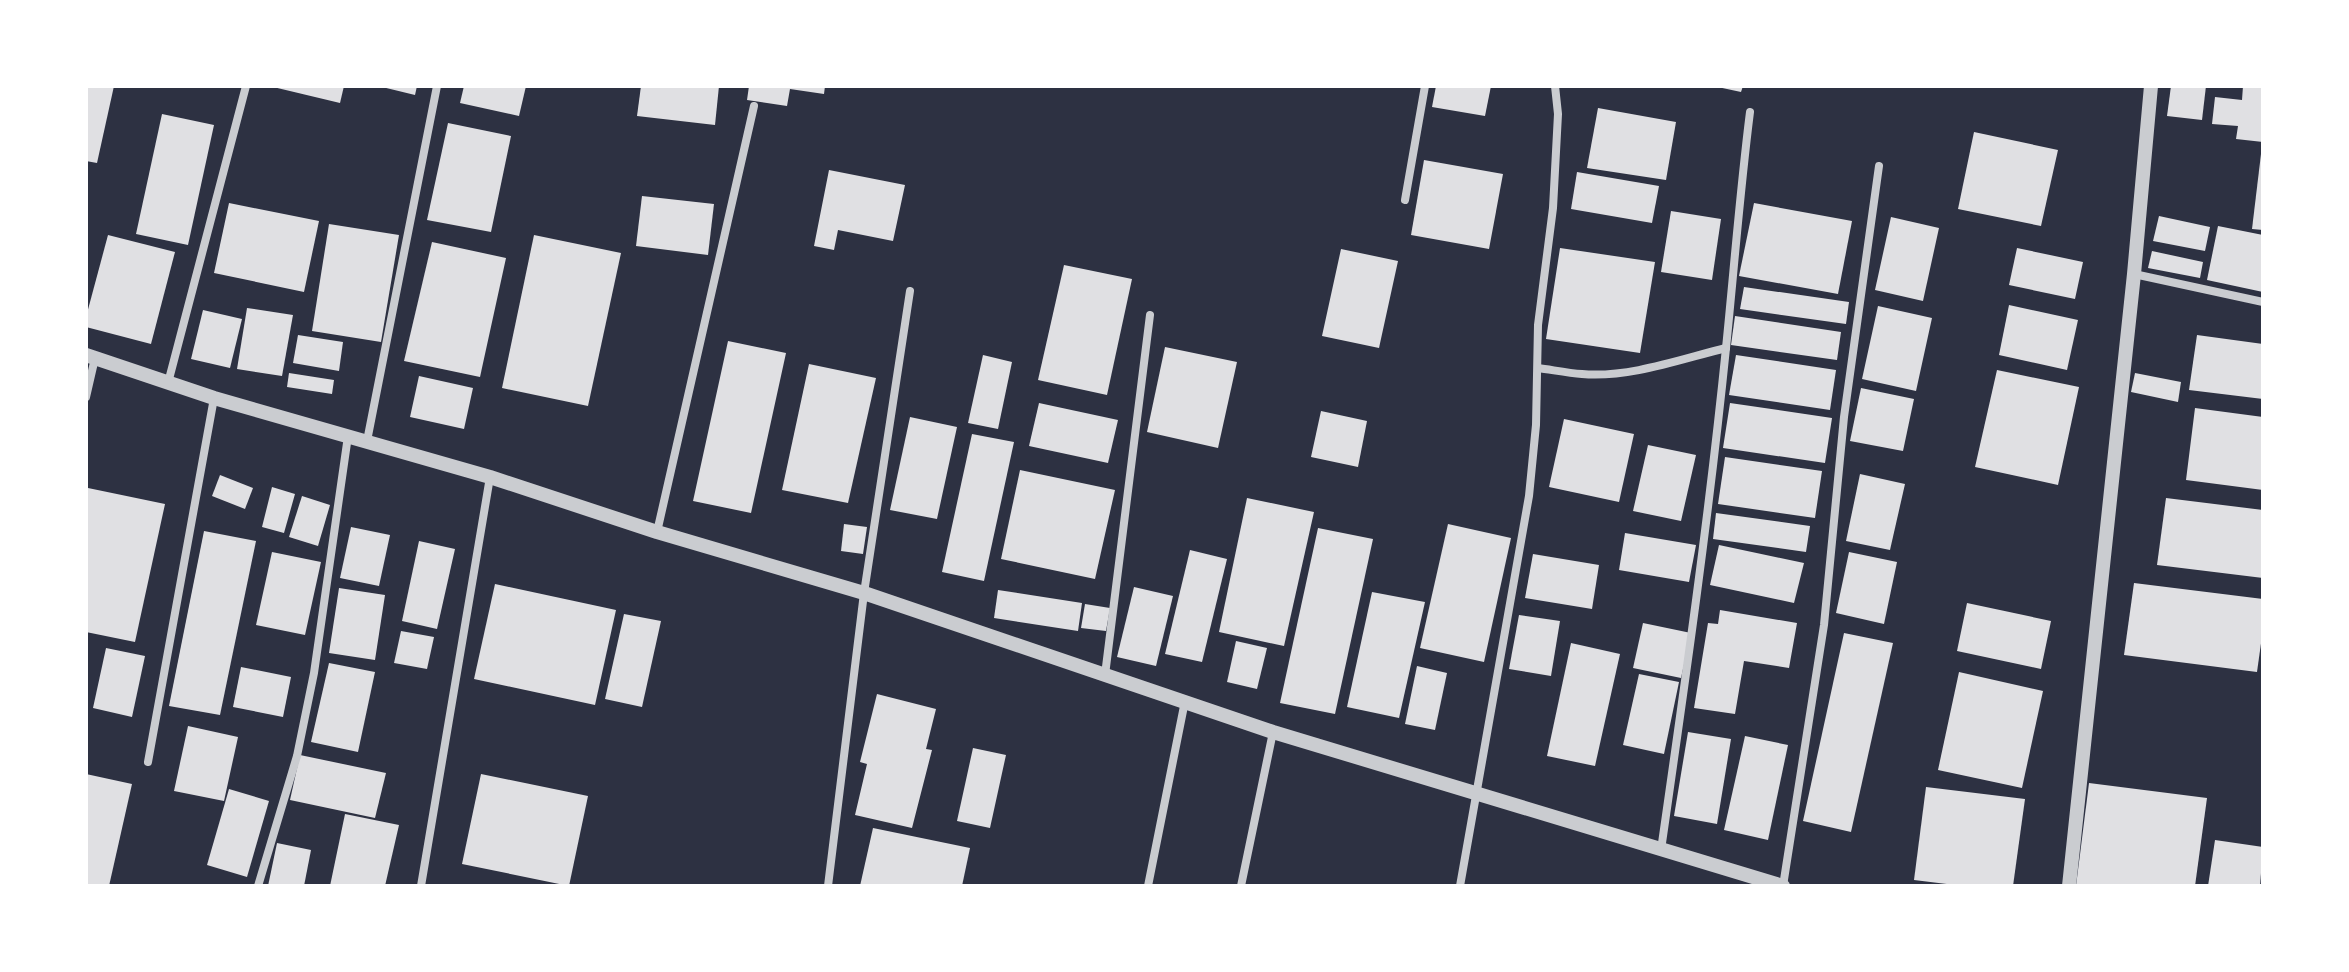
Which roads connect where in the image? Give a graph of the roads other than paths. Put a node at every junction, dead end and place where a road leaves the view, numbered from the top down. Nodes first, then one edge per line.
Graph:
1 (246, 86) edge
2 (437, 86) edge
3 (1425, 86) edge
4 (1555, 86) edge
5 (2151, 86) edge
6 (754, 106) dead end
7 (1750, 112) dead end
8 (1879, 166) dead end
9 (1405, 200) dead end
10 (2134, 274) junction
11 (910, 291) dead end
12 (2263, 302) edge
13 (1150, 315) dead end
14 (1726, 348) junction
15 (90, 356) edge
16 (1538, 368) junction
17 (168, 383) junction
18 (86, 397) edge
19 (214, 398) junction
20 (348, 436) junction
21 (367, 441) junction
22 (490, 477) junction
23 (657, 532) junction
24 (864, 593) junction
25 (1105, 676) junction
26 (1185, 701) junction
27 (1273, 732) junction
28 (148, 762) dead end
29 (1478, 792) junction
30 (1661, 851) junction
31 (258, 886) edge
32 (421, 886) edge
33 (828, 886) edge
34 (1148, 886) edge
35 (1241, 886) edge
36 (1460, 886) edge
37 (1783, 886) edge
38 (2069, 886) edge

1 - 17 street
2 - 21 street
3 - 9 street
4 - 16 street
5 - 10 street
6 - 23 street
7 - 14 street
8 - 37 street
10 - 12 street
10 - 38 street
11 - 24 street
13 - 25 street
14 - 16 street
14 - 30 street
15 - 17 street
15 - 18 street
16 - 29 street
17 - 19 street
19 - 20 street
19 - 28 street
20 - 21 street
20 - 31 street
21 - 22 street
22 - 23 street
22 - 32 street
23 - 24 street
24 - 25 street
24 - 33 street
25 - 26 street
26 - 27 street
26 - 34 street
27 - 29 street
27 - 35 street
29 - 30 street
29 - 36 street
30 - 37 street

